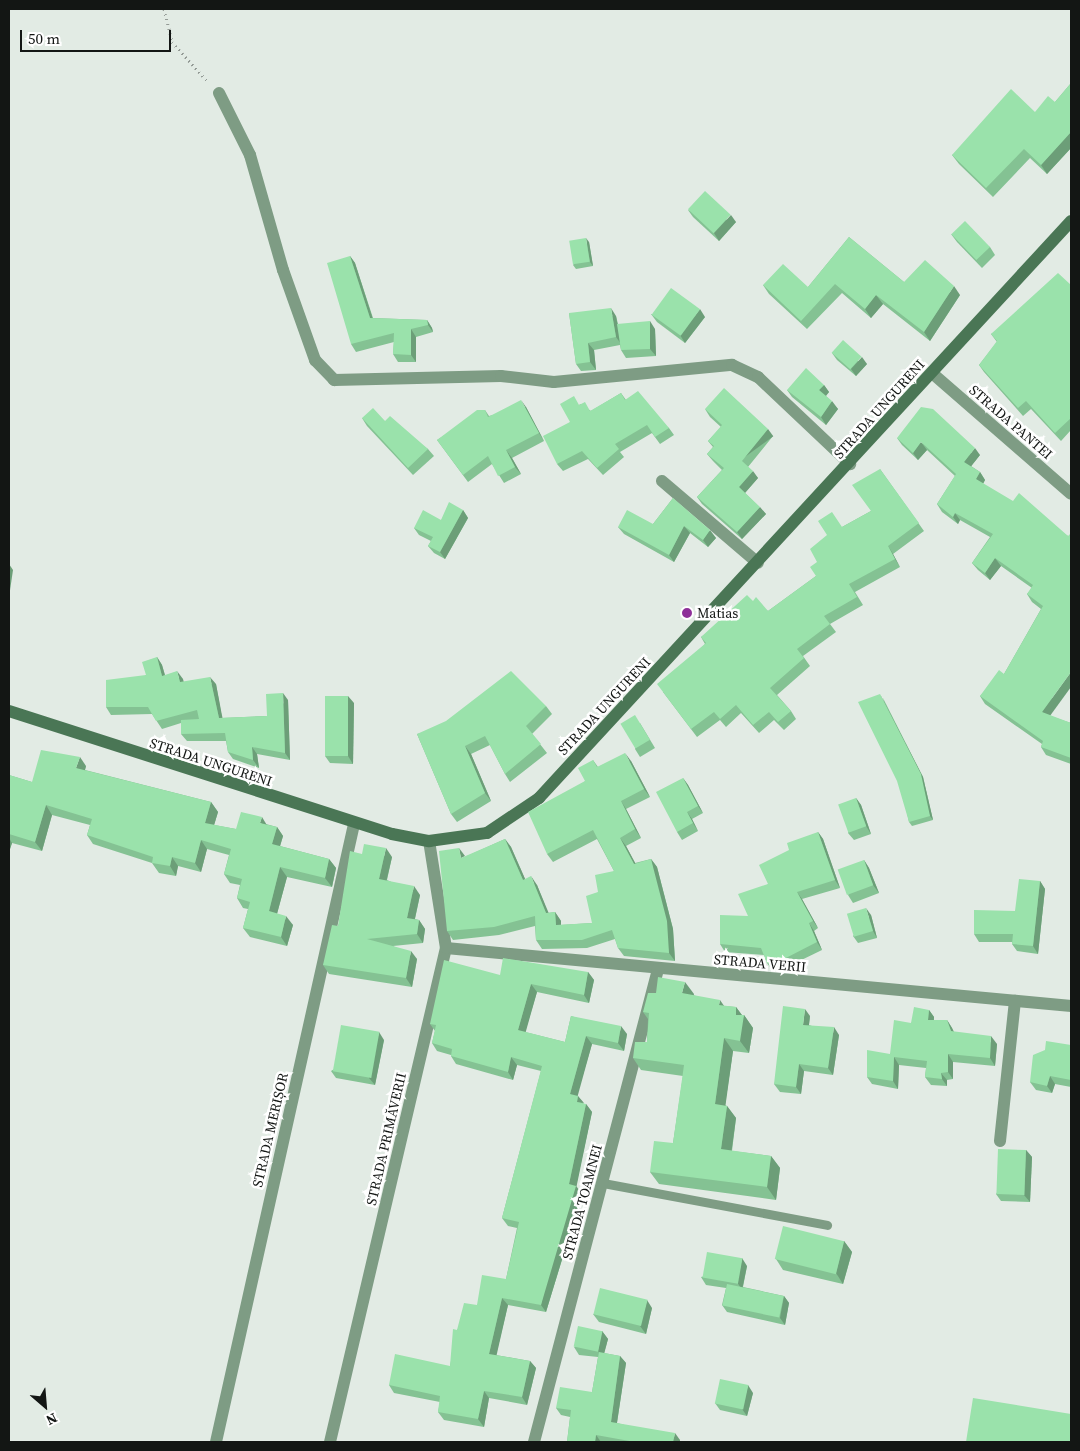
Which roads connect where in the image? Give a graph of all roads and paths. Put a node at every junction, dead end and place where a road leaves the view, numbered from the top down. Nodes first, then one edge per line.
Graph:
1 (164, 9) edge
2 (218, 93) joint
3 (1071, 221) edge
4 (932, 373) junction
5 (850, 464) junction
6 (662, 480) dead end
7 (1071, 494) edge
8 (758, 564) junction
9 (9, 711) edge
10 (354, 824) junction
11 (429, 841) junction
12 (446, 948) junction
13 (658, 969) junction
14 (1015, 1001) junction
15 (1071, 1006) edge
16 (1000, 1141) dead end
17 (603, 1183) junction
18 (827, 1225) dead end
19 (216, 1442) edge
20 (330, 1442) edge
21 (534, 1442) edge

1 - 2 path
2 - 5 street
3 - 4 main road, STRADA UNGURENI
4 - 5 main road, STRADA UNGURENI
4 - 7 street, STRADA PANTEI
5 - 8 main road, STRADA UNGURENI
6 - 8 street
8 - 11 main road, STRADA UNGURENI
9 - 10 main road, STRADA UNGURENI
10 - 11 main road, STRADA UNGURENI
10 - 19 street, STRADA MERIȘOR
11 - 12 street, STRADA PRIMĂVERII
12 - 13 street, STRADA VERII
12 - 20 street, STRADA PRIMĂVERII
13 - 14 street, STRADA VERII
13 - 17 street, STRADA TOAMNEI
14 - 15 street, STRADA VERII
14 - 16 street
17 - 18 lane
17 - 21 street, STRADA TOAMNEI

